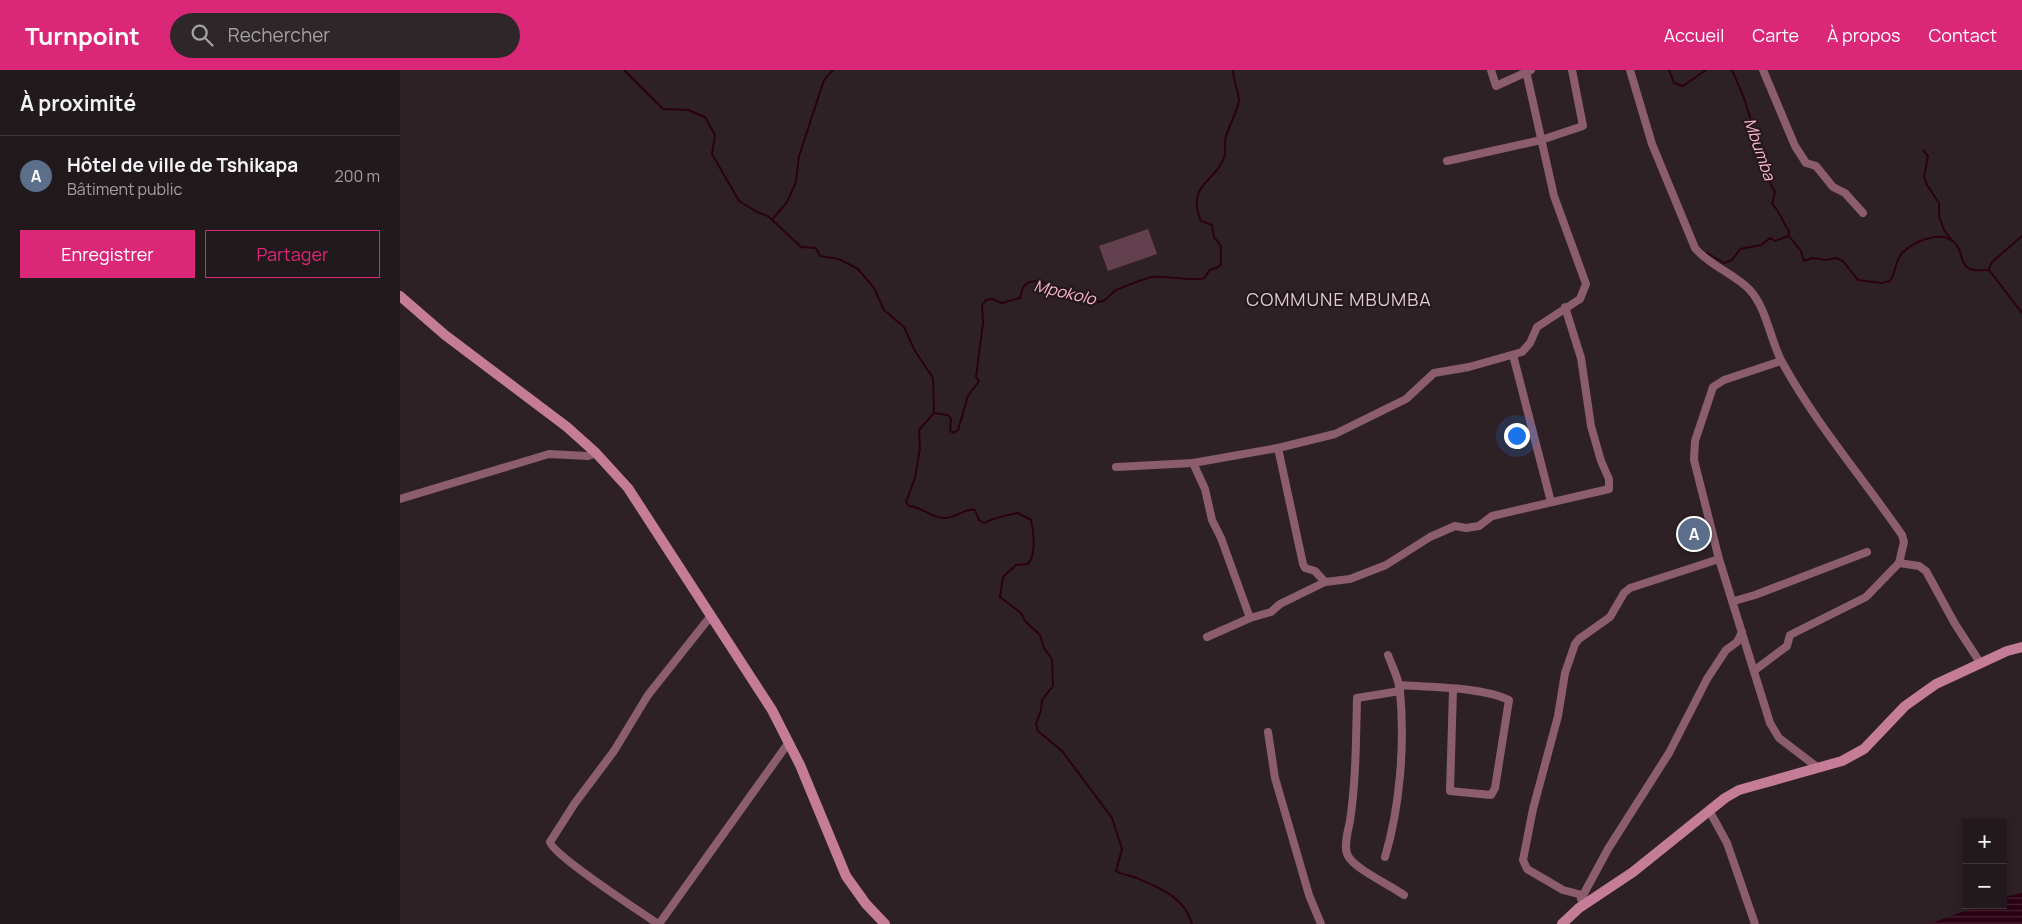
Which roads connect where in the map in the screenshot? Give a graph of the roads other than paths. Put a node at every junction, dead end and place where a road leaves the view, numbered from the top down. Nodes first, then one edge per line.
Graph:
1 (1491, 70) edge
2 (1572, 70) edge
3 (1630, 70) edge
4 (1764, 70) edge
5 (1528, 71) edge
6 (1541, 140) junction
7 (1447, 161) dead end
8 (1863, 213) dead end
9 (400, 296) edge
10 (1565, 307) junction
11 (1513, 355) junction
12 (1781, 361) junction
13 (1278, 448) junction
14 (596, 452) junction
15 (1193, 463) junction
16 (1116, 467) dead end
17 (400, 499) edge
18 (1551, 502) junction
19 (1867, 552) dead end
20 (1719, 559) junction
21 (1899, 563) junction
22 (1325, 582) junction
23 (1734, 601) junction
24 (710, 617) junction
25 (1250, 618) junction
26 (1742, 632) junction
27 (1207, 636) dead end
28 (2022, 647) edge
29 (1388, 655) dead end
30 (1981, 664) junction
31 (1755, 670) junction
32 (1400, 688) junction
33 (1453, 690) junction
34 (1268, 732) dead end
35 (789, 742) junction
36 (1817, 767) junction
37 (1710, 812) junction
38 (1384, 858) dead end
39 (1404, 895) dead end
40 (1582, 896) junction
41 (1579, 908) junction
42 (658, 924) edge
43 (885, 924) edge
44 (1321, 924) edge
45 (1562, 924) edge
46 (1755, 924) edge

1 - 5 street
2 - 6 street
3 - 12 street
4 - 8 street
5 - 6 street
6 - 7 street
6 - 10 street
9 - 14 main road
10 - 11 street
10 - 18 street
11 - 13 street
11 - 18 street
12 - 20 street
12 - 21 street
13 - 15 street
13 - 22 street
14 - 17 street
14 - 24 main road
15 - 16 street
15 - 25 street
18 - 22 street
19 - 23 street
20 - 23 street
20 - 40 street
21 - 30 street
21 - 31 street
22 - 25 street
23 - 26 street
24 - 35 main road
24 - 42 street
25 - 27 street
26 - 31 street
26 - 40 street
28 - 30 main road
29 - 32 street
30 - 36 main road
31 - 36 street
32 - 33 street
32 - 38 street
32 - 39 street
33 - 33 street
34 - 44 street
35 - 42 street
35 - 43 main road
36 - 37 main road
37 - 41 main road
37 - 46 street
40 - 41 street
41 - 45 main road

